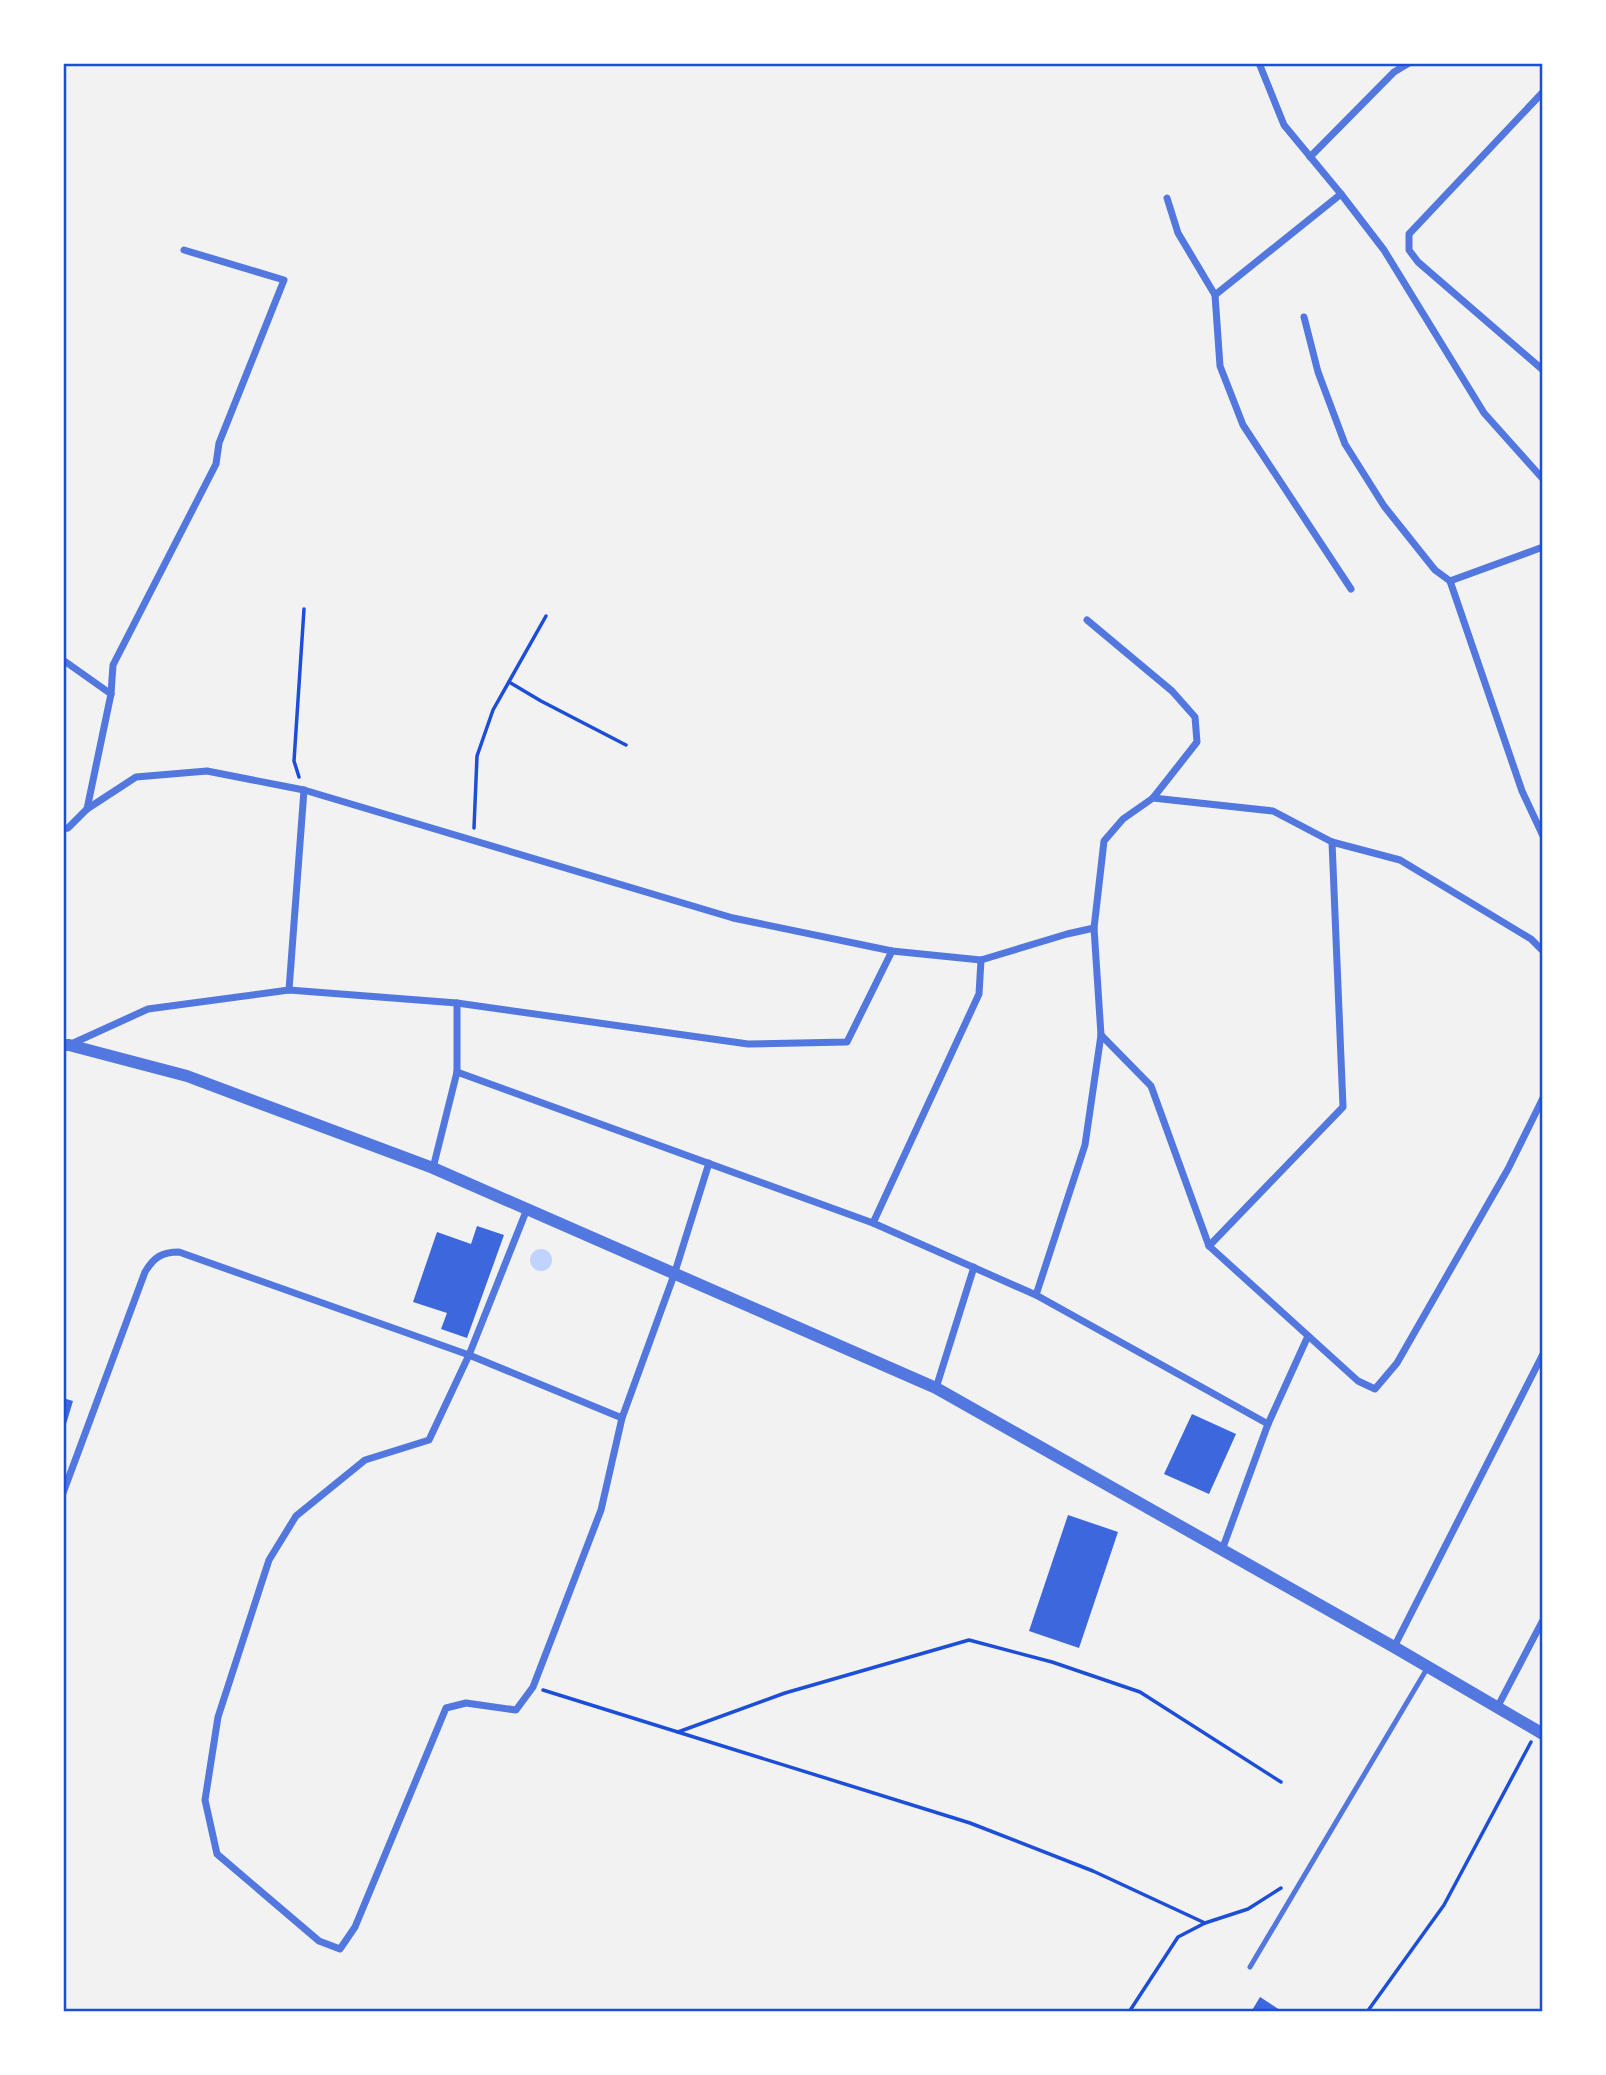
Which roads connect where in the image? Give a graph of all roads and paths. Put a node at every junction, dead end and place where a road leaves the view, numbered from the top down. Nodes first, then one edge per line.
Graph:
1 (1259, 63) edge
2 (1409, 63) edge
3 (1543, 92) edge
4 (1310, 157) junction
5 (1341, 194) junction
6 (1167, 198) dead end
7 (184, 250) dead end
8 (1215, 295) junction
9 (1304, 317) dead end
10 (1543, 370) edge
11 (1543, 479) edge
12 (1543, 547) edge
13 (1450, 581) junction
14 (1351, 589) dead end
15 (304, 609) dead end
16 (546, 616) dead end
17 (1087, 620) dead end
18 (63, 660) edge
19 (509, 682) junction
20 (111, 694) junction
21 (625, 745) dead end
22 (304, 790) junction
23 (1153, 797) junction
24 (87, 809) junction
25 (63, 829) edge
26 (1543, 836) edge
27 (473, 841) junction
28 (1332, 842) junction
29 (1094, 928) junction
30 (892, 951) junction
31 (1543, 951) edge
32 (981, 960) junction
33 (289, 990) junction
34 (457, 1003) junction
35 (1101, 1035) junction
36 (66, 1045) edge
37 (457, 1072) junction
38 (1543, 1098) edge
39 (709, 1163) junction
40 (433, 1168) junction
41 (527, 1209) junction
42 (873, 1223) junction
43 (1209, 1246) junction
44 (974, 1267) junction
45 (674, 1275) junction
46 (1036, 1295) junction
47 (1308, 1336) junction
48 (1543, 1354) edge
49 (469, 1355) junction
50 (936, 1388) junction
51 (622, 1419) junction
52 (1268, 1424) junction
53 (63, 1493) edge
54 (1222, 1550) junction
55 (1543, 1620) edge
56 (1394, 1647) junction
57 (1428, 1667) junction
58 (533, 1687) junction
59 (1498, 1706) junction
60 (678, 1732) junction
61 (1540, 1732) edge
62 (1281, 1782) dead end
63 (1283, 1887) dead end
64 (1205, 1923) junction
65 (1250, 1967) dead end
66 (1129, 2012) edge
67 (1367, 2012) edge

1 - 4 street
2 - 4 street
3 - 10 street
4 - 5 street
5 - 8 street
5 - 11 street
6 - 8 street
7 - 20 street
8 - 14 street
9 - 13 street
12 - 13 street
13 - 26 street
15 - 22 path
16 - 19 path
17 - 23 street
18 - 20 street
19 - 21 path
19 - 27 path
20 - 24 street
22 - 24 street
22 - 27 street
22 - 33 street
23 - 28 street
23 - 29 street
24 - 25 street
27 - 30 street
28 - 31 street
28 - 43 street
29 - 32 street
29 - 35 street
30 - 32 street
30 - 34 street
32 - 42 street
33 - 34 street
33 - 36 street
34 - 37 street
35 - 43 street
35 - 46 street
36 - 40 street
37 - 39 street
37 - 40 street
38 - 47 street
39 - 42 street
39 - 45 street
40 - 41 street
41 - 45 street
41 - 49 street
42 - 44 street
43 - 47 street
44 - 46 street
44 - 50 street
45 - 50 street
45 - 51 street
46 - 52 street
47 - 52 street
48 - 56 street
49 - 51 street
49 - 53 street
49 - 58 street
50 - 54 street
51 - 58 street
52 - 54 street
54 - 56 street
55 - 59 street
56 - 57 street
57 - 59 street
57 - 65 lane
58 - 60 path
59 - 61 street
60 - 62 path
60 - 64 path
61 - 67 path
63 - 64 path
64 - 66 path

